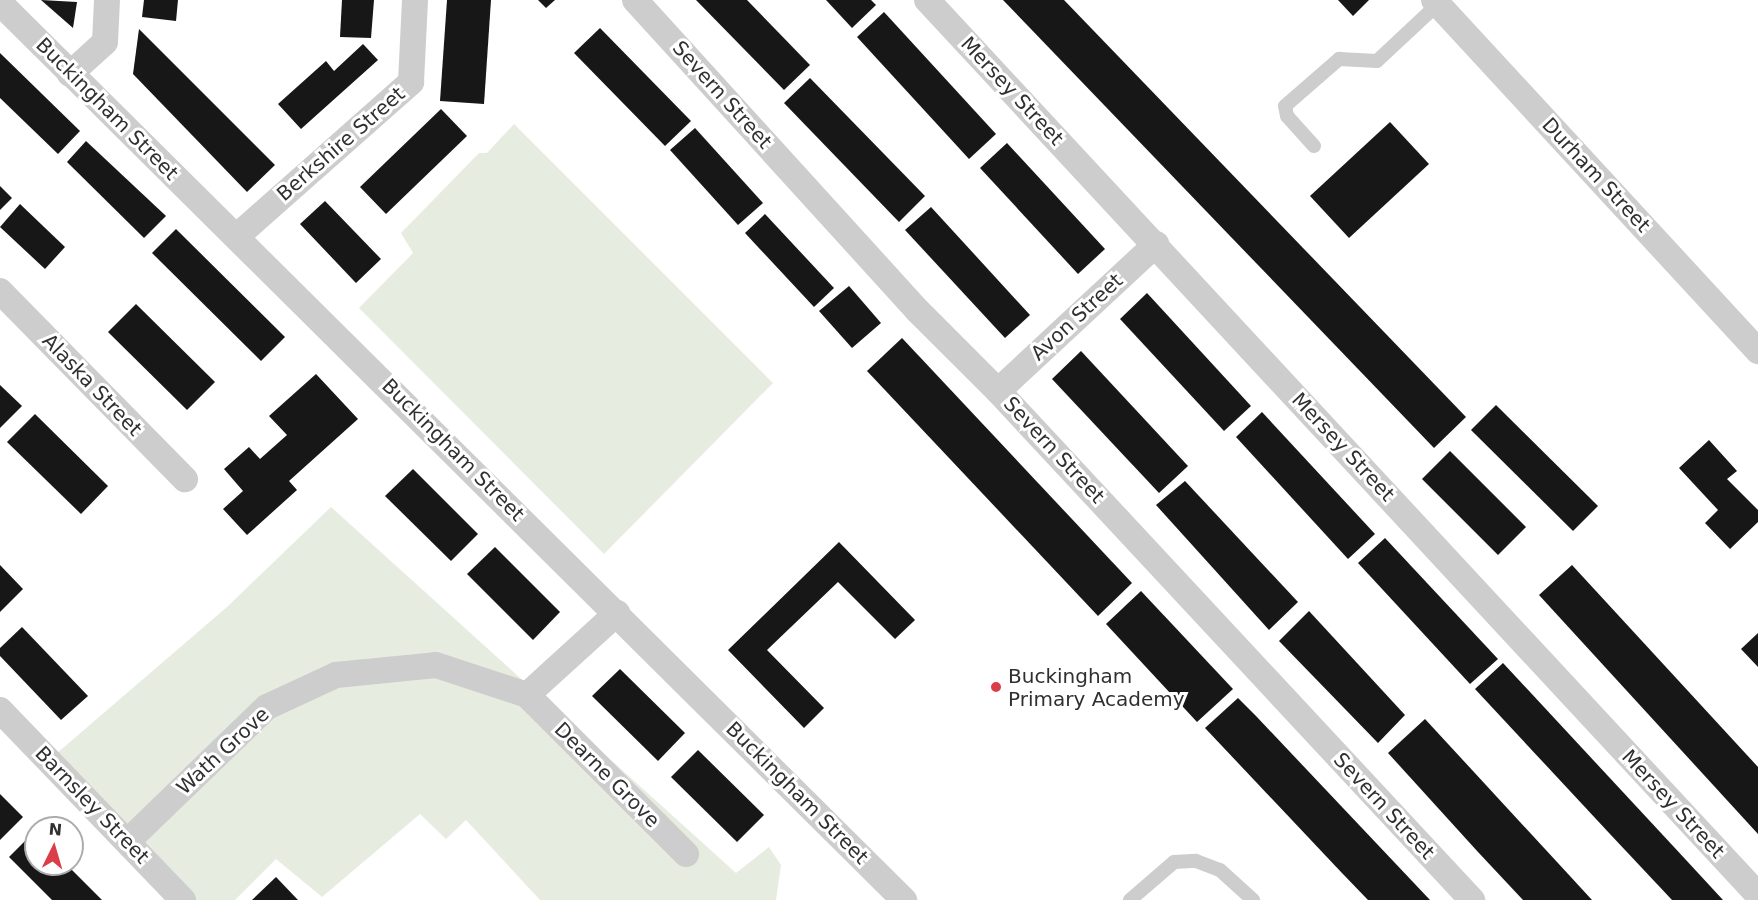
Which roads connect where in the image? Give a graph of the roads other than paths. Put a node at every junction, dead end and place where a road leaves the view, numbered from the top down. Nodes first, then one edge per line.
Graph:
1 (107, 0) edge
2 (415, 0) edge
3 (635, 0) edge
4 (927, 0) edge
5 (1436, 2) edge
6 (0, 3) edge
7 (70, 74) junction
8 (1314, 146) dead end
9 (236, 237) junction
10 (1156, 244) junction
11 (0, 291) edge
12 (1758, 351) edge
13 (999, 391) junction
14 (185, 479) dead end
15 (616, 613) junction
16 (527, 695) junction
17 (0, 710) edge
18 (128, 841) junction
19 (686, 854) dead end
20 (1758, 895) edge
21 (183, 900) edge
22 (904, 900) edge
23 (1130, 900) edge
24 (1253, 900) edge
25 (1472, 900) edge

1 - 7 street
2 - 9 street, Berkshire Street
3 - 13 street, Severn Street
4 - 10 street, Mersey Street
5 - 8 lane
5 - 12 street, Durham Street
6 - 7 street, Buckingham Street
7 - 9 street, Buckingham Street
9 - 15 street, Buckingham Street
10 - 13 street, Avon Street
10 - 20 street, Mersey Street
11 - 14 street, Alaska Street
13 - 25 street, Severn Street
15 - 16 street
15 - 22 street, Buckingham Street
16 - 18 street, Wath Grove
16 - 19 street, Dearne Grove
17 - 18 street, Barnsley Street
18 - 21 street, Barnsley Street
23 - 24 lane

